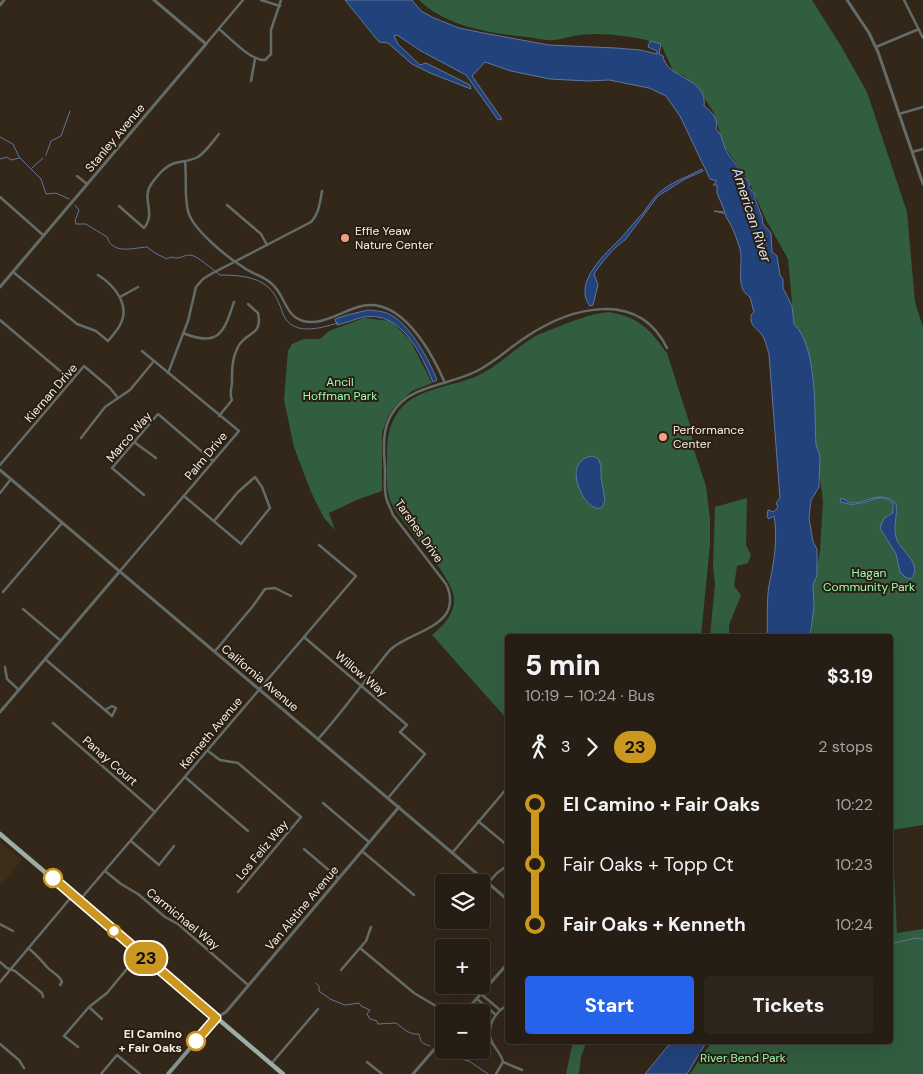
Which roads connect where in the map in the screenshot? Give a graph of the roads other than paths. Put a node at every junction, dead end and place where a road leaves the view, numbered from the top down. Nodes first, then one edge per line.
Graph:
1 (4, 0) edge
2 (154, 0) edge
3 (243, 0) edge
4 (261, 0) edge
5 (281, 0) edge
6 (847, 0) edge
7 (905, 0) edge
8 (0, 5) edge
9 (280, 6) junction
10 (219, 29) junction
11 (919, 29) junction
12 (923, 38) edge
13 (206, 44) junction
14 (876, 47) junction
15 (255, 59) junction
16 (251, 81) dead end
17 (923, 107) edge
18 (900, 114) junction
19 (219, 134) dead end
20 (923, 149) edge
21 (912, 152) junction
22 (185, 162) junction
23 (78, 176) dead end
24 (87, 184) junction
25 (923, 184) edge
26 (322, 191) dead end
27 (0, 197) edge
28 (227, 205) dead end
29 (119, 206) dead end
30 (44, 235) junction
31 (266, 245) junction
32 (235, 262) junction
33 (13, 272) junction
34 (98, 275) dead end
35 (0, 287) edge
36 (138, 287) dead end
37 (120, 297) junction
38 (234, 302) dead end
39 (248, 304) dead end
40 (0, 320) edge
41 (183, 333) junction
42 (668, 348) dead end
43 (142, 351) dead end
44 (154, 361) junction
45 (168, 373) junction
46 (72, 381) junction
47 (445, 383) junction
48 (118, 398) junction
49 (219, 416) junction
50 (81, 438) dead end
51 (134, 442) junction
52 (156, 458) dead end
53 (213, 461) junction
54 (0, 465) edge
55 (0, 470) edge
56 (11, 479) junction
57 (0, 493) edge
58 (144, 495) dead end
59 (184, 496) junction
60 (214, 521) junction
61 (62, 522) junction
62 (319, 545) dead end
63 (120, 571) junction
64 (3, 592) dead end
65 (291, 596) dead end
66 (23, 609) dead end
67 (304, 637) junction
68 (61, 641) junction
69 (215, 651) junction
70 (45, 659) junction
71 (5, 667) dead end
72 (361, 686) junction
73 (260, 689) junction
74 (19, 690) junction
75 (105, 710) dead end
76 (0, 712) edge
77 (53, 723) dead end
78 (318, 739) junction
79 (208, 750) junction
80 (185, 777) junction
81 (505, 790) edge
82 (388, 798) junction
83 (324, 803) dead end
84 (399, 807) junction
85 (155, 812) junction
86 (478, 821) junction
87 (248, 831) dead end
88 (0, 834) edge
89 (131, 841) junction
90 (369, 842) junction
91 (505, 844) edge
92 (174, 846) dead end
93 (304, 849) dead end
94 (361, 851) junction
95 (452, 853) junction
96 (505, 868) edge
97 (105, 871) junction
98 (477, 874) edge
99 (338, 878) junction
100 (490, 881) edge
101 (490, 885) edge
102 (238, 892) dead end
103 (72, 895) junction
104 (414, 895) dead end
105 (505, 897) edge
106 (79, 901) junction
107 (0, 924) edge
108 (371, 927) dead end
109 (13, 932) dead end
110 (28, 948) junction
111 (360, 948) junction
112 (140, 953) junction
113 (0, 962) edge
114 (505, 966) edge
115 (11, 970) junction
116 (341, 970) dead end
117 (0, 982) edge
118 (490, 984) edge
119 (60, 985) dead end
120 (248, 985) junction
121 (481, 994) joint
122 (43, 997) dead end
123 (477, 999) junction
124 (489, 1001) junction
125 (472, 1004) edge
126 (483, 1004) edge
127 (487, 1004) edge
128 (435, 1005) edge
129 (89, 1007) junction
130 (505, 1007) edge
131 (318, 1009) dead end
132 (490, 1010) edge
133 (500, 1010) junction
134 (496, 1015) junction
135 (216, 1018) junction
136 (102, 1019) dead end
137 (490, 1030) joint
138 (0, 1044) edge
139 (78, 1047) dead end
140 (435, 1048) edge
141 (367, 1062) dead end
142 (503, 1062) junction
143 (271, 1064) junction
144 (24, 1068) dead end
145 (522, 1070) dead end
146 (170, 1073) edge
147 (101, 1074) edge
148 (140, 1074) edge
149 (283, 1074) edge
150 (382, 1074) edge
151 (413, 1074) edge
152 (496, 1074) edge

1 - 8 street
2 - 13 street
3 - 10 street, Stanley Avenue
4 - 9 street
5 - 9 street
6 - 14 street
7 - 11 street
9 - 15 street
10 - 13 street, Stanley Avenue
10 - 15 street
11 - 12 street
11 - 14 street
13 - 24 street, Stanley Avenue
14 - 18 street
15 - 16 street
17 - 18 street
18 - 21 street
19 - 22 street
20 - 21 street
21 - 25 street
22 - 29 street
22 - 32 street
23 - 24 street
24 - 30 street, Stanley Avenue
26 - 31 street
27 - 30 street
28 - 31 street
30 - 33 street, Stanley Avenue
31 - 32 street
32 - 41 street
32 - 47 street
33 - 35 street, Stanley Avenue
33 - 37 street
34 - 37 street
36 - 37 street
38 - 41 street
39 - 49 street
40 - 46 street
41 - 45 street
42 - 47 street, Tarshes Drive
43 - 44 street, Palm Drive
44 - 45 street, Palm Drive
44 - 48 street
45 - 49 street, Palm Drive
46 - 48 street, Kiernan Drive
46 - 54 street, Kiernan Drive
47 - 72 street, Tarshes Drive
48 - 50 street
49 - 53 street, Palm Drive
51 - 52 street
51 - 53 street, Marco Way
51 - 58 street, Marco Way
53 - 59 street, Palm Drive
55 - 56 street, California Avenue
56 - 57 street
56 - 61 street, California Avenue
59 - 60 street
59 - 63 street, Palm Drive
60 - 60 street
61 - 63 street, California Avenue
61 - 64 street
62 - 67 street, Kenneth Avenue
63 - 68 street, Palm Drive
63 - 69 street, California Avenue
65 - 69 street
66 - 68 street
67 - 72 street, Willow Way
67 - 73 street, Kenneth Avenue
68 - 70 street, Palm Drive
69 - 73 street, California Avenue
70 - 74 street, Palm Drive
70 - 75 street
71 - 74 street
72 - 78 street, Tarshes Drive
72 - 82 street, Willow Way
73 - 78 street, California Avenue
73 - 79 street, Kenneth Avenue
74 - 76 street, Palm Drive
77 - 85 street, Panay Court
78 - 82 street, California Avenue
79 - 80 street, Kenneth Avenue
79 - 102 street, Los Feliz Way
80 - 85 street, Kenneth Avenue
80 - 87 street
81 - 86 street
82 - 84 street, California Avenue
83 - 90 street
84 - 90 street, Van Alstine Avenue
84 - 95 street, California Avenue
85 - 89 street, Kenneth Avenue
86 - 91 street
86 - 95 street
88 - 103 main road
89 - 92 street
89 - 97 street, Kenneth Avenue
90 - 94 street, Van Alstine Avenue
93 - 99 street
94 - 99 street, Van Alstine Avenue
94 - 104 street
95 - 98 street, California Avenue
96 - 100 street
97 - 106 street, Kenneth Avenue
97 - 120 street, Carmichael Way
99 - 120 street, Van Alstine Avenue
101 - 105 street, California Avenue
103 - 106 main road
103 - 110 street
106 - 112 main road
107 - 109 street
108 - 111 street
110 - 115 street
110 - 119 street
111 - 116 street
111 - 128 street
112 - 129 street
112 - 135 main road
113 - 115 street
114 - 118 street
115 - 117 street
115 - 122 street
120 - 135 street, Van Alstine Avenue
121 - 123 street
121 - 124 street
123 - 125 street
123 - 126 street
124 - 127 street
124 - 133 street
129 - 136 street
129 - 139 street
130 - 133 street
131 - 143 street
132 - 134 street
133 - 134 street
134 - 137 street
135 - 143 main road
135 - 146 main road
137 - 142 street
138 - 144 street
140 - 151 street
141 - 150 street
142 - 145 street
142 - 152 street
143 - 149 main road
147 - 148 street

